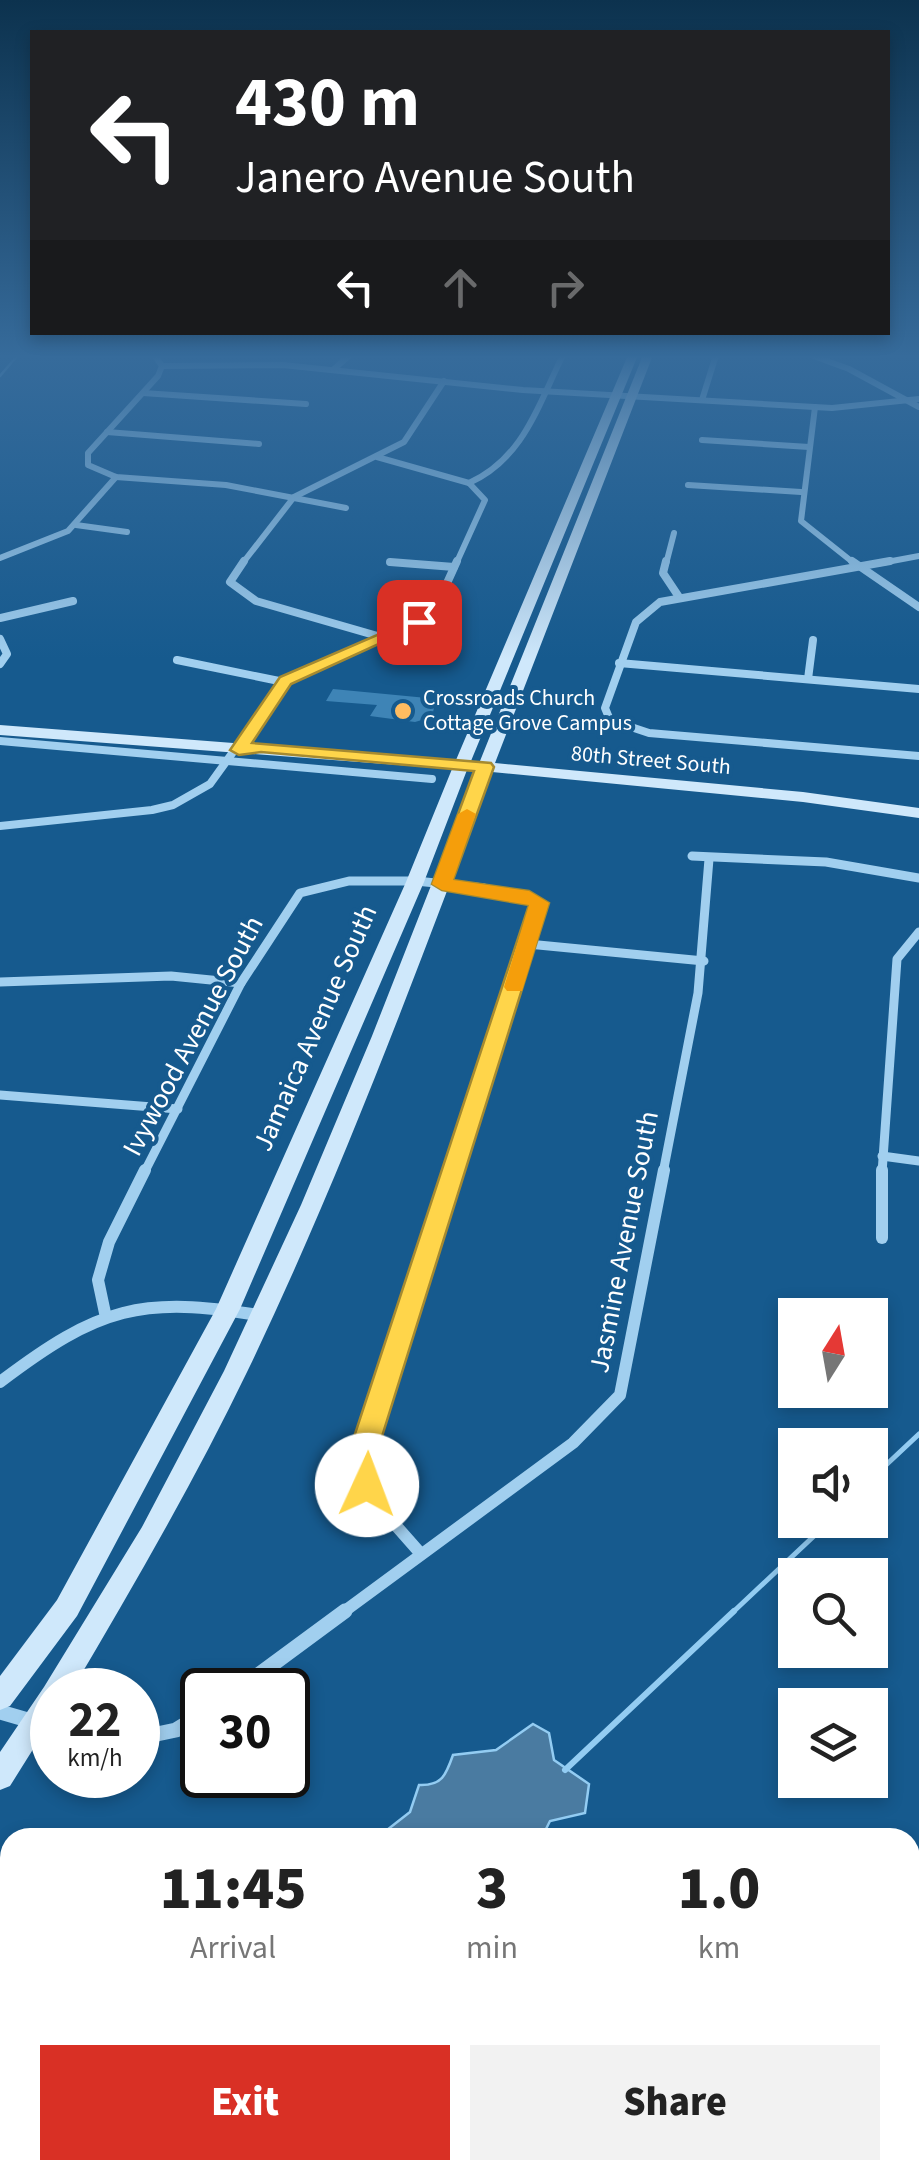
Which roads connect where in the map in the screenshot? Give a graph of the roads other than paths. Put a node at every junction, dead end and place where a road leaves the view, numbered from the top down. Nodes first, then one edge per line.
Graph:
1 (89, 457) edge
2 (377, 457) joint
3 (512, 457) edge
4 (593, 457) edge
5 (606, 457) edge
6 (807, 457) edge
7 (116, 477) junction
8 (470, 483) junction
9 (688, 485) dead end
10 (801, 492) junction
11 (294, 497) junction
12 (346, 508) dead end
13 (76, 525) junction
14 (127, 532) dead end
15 (674, 534) dead end
16 (919, 556) edge
17 (0, 558) edge
18 (390, 562) dead end
19 (861, 566) junction
20 (454, 567) junction
21 (679, 597) junction
22 (73, 601) dead end
23 (919, 607) edge
24 (0, 618) edge
25 (388, 638) junction
26 (0, 639) edge
27 (813, 640) dead end
28 (177, 660) dead end
29 (620, 663) junction
30 (0, 664) edge
31 (808, 679) junction
32 (284, 682) junction
33 (919, 688) edge
34 (0, 730) edge
35 (0, 741) edge
36 (234, 756) junction
37 (919, 756) edge
38 (472, 771) junction
39 (432, 779) dead end
40 (919, 813) edge
41 (0, 826) edge
42 (692, 856) dead end
43 (709, 859) junction
44 (919, 878) edge
45 (415, 882) junction
46 (442, 884) junction
47 (919, 932) edge
48 (528, 944) junction
49 (704, 961) junction
50 (0, 982) edge
51 (242, 984) junction
52 (0, 1096) edge
53 (178, 1108) junction
54 (882, 1156) junction
55 (919, 1161) edge
56 (882, 1238) dead end
57 (228, 1308) junction
58 (106, 1312) junction
59 (265, 1316) junction
60 (0, 1382) edge
61 (421, 1554) junction
62 (71, 1668) edge
63 (268, 1668) edge
64 (0, 1698) edge
65 (0, 1712) edge
66 (30, 1721) edge
67 (30, 1742) edge
68 (0, 1777) edge

1 - 7 street
2 - 8 street
2 - 11 street
3 - 8 street
4 - 38 main road, Jamaica Avenue South
5 - 38 main road, Jamaica Avenue South
6 - 10 street
7 - 11 street
7 - 13 street
8 - 20 street
9 - 10 street
10 - 19 street
11 - 12 street
11 - 25 street
13 - 14 street
13 - 17 street
15 - 21 street
16 - 19 street
18 - 20 street
19 - 21 street
19 - 23 street
20 - 25 street
21 - 29 street
22 - 24 street
25 - 32 street
26 - 30 street
27 - 31 street
28 - 32 street
29 - 31 street
29 - 37 street
31 - 33 street
32 - 36 street
34 - 36 main road, 80th Street South
35 - 36 street, 80th Street South
36 - 38 main road, 80th Street South
36 - 39 street, 80th Street South
36 - 41 street
38 - 40 main road, 80th Street South
38 - 45 main road, Jamaica Avenue South
38 - 46 main road, Jamaica Avenue South
42 - 43 street
43 - 44 street
43 - 49 street, Jasmine Avenue South
45 - 46 street, Ivywood Avenue South
45 - 51 street, Ivywood Avenue South
45 - 57 main road, Jamaica Avenue South
46 - 48 street, Ivywood Avenue South
46 - 59 main road, Jamaica Avenue South
47 - 54 street
48 - 49 street
48 - 61 street
49 - 61 street, Jasmine Avenue South
50 - 51 street
51 - 53 street, Ivywood Avenue South
52 - 53 street
53 - 58 street, Ivywood Avenue South
54 - 55 street
54 - 56 street
57 - 58 street
57 - 59 street
57 - 64 main road, Jamaica Avenue South
58 - 60 street
59 - 62 main road, Jamaica Avenue South
61 - 63 street, Jasmine Avenue South
65 - 66 street
67 - 68 main road, Jamaica Avenue South

